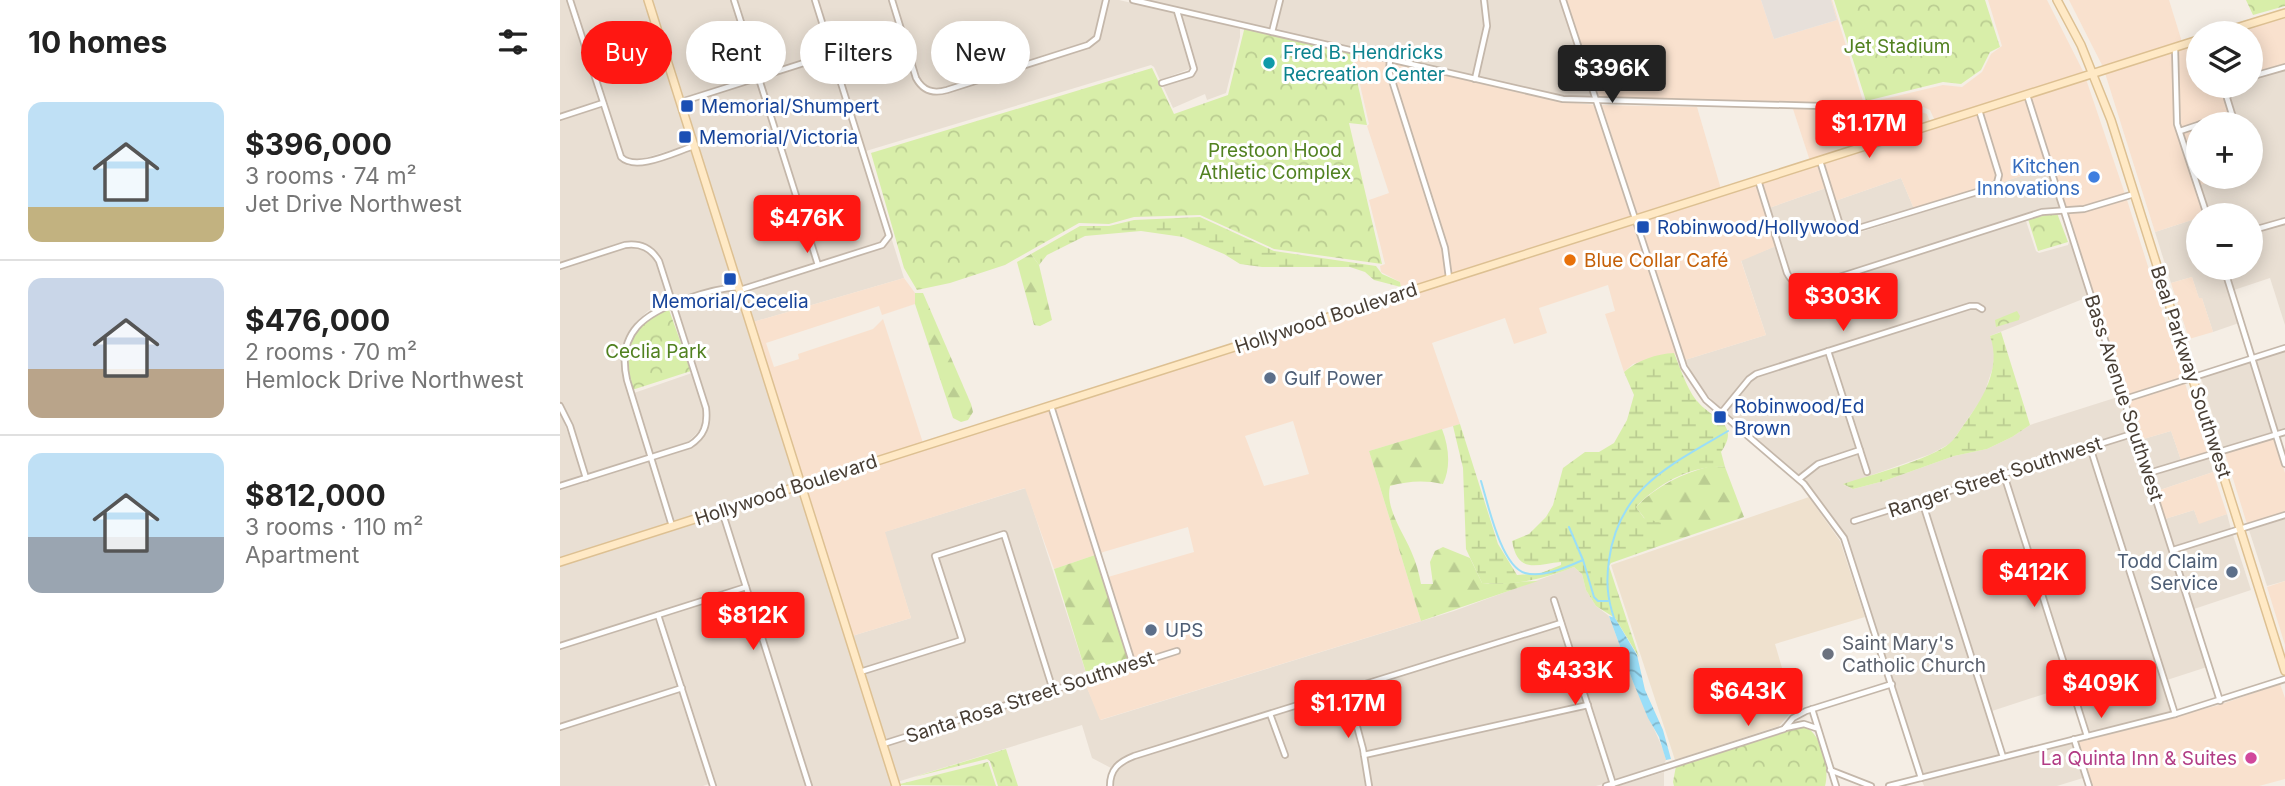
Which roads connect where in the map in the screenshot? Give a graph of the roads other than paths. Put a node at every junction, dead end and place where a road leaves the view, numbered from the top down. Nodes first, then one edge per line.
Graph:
1 (570, 0) edge
2 (648, 0) edge
3 (734, 0) edge
4 (815, 0) edge
5 (892, 0) edge
6 (1106, 0) edge
7 (1133, 0) edge
8 (1280, 0) edge
9 (1484, 0) edge
10 (1563, 0) edge
11 (2057, 0) edge
12 (1177, 10) junction
13 (2285, 12) edge
14 (741, 21) edge
15 (822, 21) edge
16 (2257, 21) edge
17 (1272, 32) junction
18 (2186, 44) edge
19 (2175, 48) junction
20 (1390, 60) junction
21 (2285, 67) edge
22 (2263, 73) edge
23 (2093, 74) junction
24 (1475, 79) junction
25 (1162, 83) dead end
26 (740, 84) edge
27 (761, 84) edge
28 (842, 84) edge
29 (2027, 95) junction
30 (681, 102) junction
31 (1598, 102) junction
32 (603, 103) junction
33 (1979, 110) junction
34 (560, 117) edge
35 (2186, 129) edge
36 (2180, 131) junction
37 (1881, 141) junction
38 (695, 146) junction
39 (1820, 161) junction
40 (1758, 180) junction
41 (2134, 194) junction
42 (2203, 203) edge
43 (2064, 211) junction
44 (1636, 219) junction
45 (2285, 220) edge
46 (2263, 227) edge
47 (818, 265) junction
48 (560, 266) edge
49 (1449, 279) junction
50 (2228, 280) edge
51 (739, 288) junction
52 (673, 303) junction
53 (1982, 309) dead end
54 (2285, 348) edge
55 (1828, 351) junction
56 (2252, 358) junction
57 (2192, 377) junction
58 (2125, 399) junction
59 (1051, 405) junction
60 (560, 406) edge
61 (1721, 412) junction
62 (2135, 432) junction
63 (2285, 432) edge
64 (2276, 435) junction
65 (2090, 447) junction
66 (1860, 450) junction
67 (2216, 453) junction
68 (651, 458) junction
69 (2285, 464) edge
70 (1867, 472) dead end
71 (2004, 474) junction
72 (2148, 474) junction
73 (586, 478) junction
74 (1799, 479) junction
75 (802, 485) junction
76 (560, 486) edge
77 (1922, 501) junction
78 (722, 510) junction
79 (2285, 515) edge
80 (1854, 522) dead end
81 (673, 526) junction
82 (2240, 529) junction
83 (2173, 550) junction
84 (560, 562) edge
85 (746, 587) junction
86 (1554, 600) dead end
87 (658, 615) junction
88 (1561, 623) junction
89 (560, 646) edge
90 (1177, 650) dead end
91 (1133, 665) junction
92 (2285, 671) edge
93 (860, 672) junction
94 (2285, 679) edge
95 (1892, 684) junction
96 (682, 688) junction
97 (1348, 689) junction
98 (1053, 690) junction
99 (2220, 701) junction
100 (1588, 705) junction
101 (1811, 709) junction
102 (1270, 714) junction
103 (2175, 714) junction
104 (560, 727) edge
105 (1784, 729) junction
106 (1818, 729) junction
107 (2087, 736) junction
108 (2074, 739) junction
109 (883, 744) junction
110 (1285, 755) dead end
111 (1364, 755) junction
112 (2003, 757) junction
113 (1830, 770) junction
114 (1921, 778) junction
115 (1613, 784) junction
116 (713, 786) edge
117 (809, 786) edge
118 (896, 786) edge
119 (1110, 786) edge
120 (1369, 786) edge
121 (1606, 786) edge
122 (1836, 786) edge
123 (1871, 786) edge
124 (1889, 786) edge
125 (2089, 786) edge

1 - 32 street
2 - 30 street
3 - 14 street
4 - 15 street
5 - 6 street
7 - 12 street
8 - 17 street
9 - 24 street
10 - 31 street
11 - 23 street, Beal Parkway Southwest
12 - 17 street
12 - 25 street
13 - 16 street
17 - 20 street
18 - 19 street, Hollywood Boulevard
19 - 23 street, Hollywood Boulevard
19 - 36 street
20 - 24 street
20 - 49 street
21 - 22 street
23 - 29 street, Hollywood Boulevard
23 - 41 street, Beal Parkway Southwest
24 - 31 street
26 - 30 street
27 - 47 street
28 - 47 street
29 - 33 street, Hollywood Boulevard
29 - 43 street, Bass Avenue Southwest
30 - 38 street
31 - 37 street
31 - 44 street
32 - 34 street
32 - 38 street
33 - 37 street, Hollywood Boulevard
33 - 39 street
35 - 36 street
36 - 42 street
37 - 39 street, Hollywood Boulevard
38 - 51 street
39 - 40 street, Hollywood Boulevard
40 - 43 street
40 - 44 street, Hollywood Boulevard
41 - 43 street
41 - 57 street, Beal Parkway Southwest
43 - 58 street, Bass Avenue Southwest
44 - 49 street, Hollywood Boulevard
44 - 61 street
45 - 46 street
47 - 51 street
48 - 52 street
49 - 59 street, Hollywood Boulevard
50 - 56 street
51 - 52 street
51 - 75 street
52 - 68 street
52 - 68 street
53 - 55 street
54 - 56 street
55 - 61 street
55 - 66 street
56 - 57 street
56 - 64 street
57 - 58 street
57 - 67 street, Beal Parkway Southwest
58 - 62 street, Bass Avenue Southwest
59 - 75 street, Hollywood Boulevard
59 - 91 street
60 - 73 street
61 - 74 street
62 - 65 street, Ranger Street Southwest
62 - 72 street, Bass Avenue Southwest
63 - 64 street
64 - 67 street
64 - 69 street
65 - 71 street, Ranger Street Southwest
65 - 103 street
66 - 70 street
66 - 74 street
67 - 72 street
67 - 82 street, Beal Parkway Southwest
68 - 73 street
68 - 81 street
71 - 77 street, Ranger Street Southwest
71 - 107 street
72 - 83 street, Bass Avenue Southwest
73 - 76 street
74 - 95 street
75 - 78 street, Hollywood Boulevard
75 - 93 street
77 - 80 street, Ranger Street Southwest
77 - 112 street
78 - 81 street, Hollywood Boulevard
78 - 85 street
79 - 82 street
81 - 84 street, Hollywood Boulevard
82 - 83 street
82 - 92 street, Beal Parkway Southwest
83 - 99 street, Bass Avenue Southwest
85 - 87 street
85 - 117 street
86 - 88 street
87 - 89 street
87 - 96 street
88 - 97 street
88 - 100 street
90 - 91 street, Santa Rosa Street Southwest
91 - 98 street, Santa Rosa Street Southwest
93 - 98 street
93 - 109 street
94 - 99 street
95 - 101 street
95 - 114 street
96 - 104 street
96 - 116 street
97 - 102 street
97 - 111 street
98 - 109 street, Santa Rosa Street Southwest
99 - 103 street
100 - 111 street
100 - 115 street
101 - 105 street
101 - 106 street
102 - 110 street
102 - 119 street
103 - 107 street
105 - 106 street
105 - 115 street
106 - 113 street
107 - 108 street
108 - 112 street
108 - 125 street
109 - 118 street
111 - 120 street
112 - 114 street
113 - 122 street
113 - 123 street
114 - 124 street
115 - 121 street

